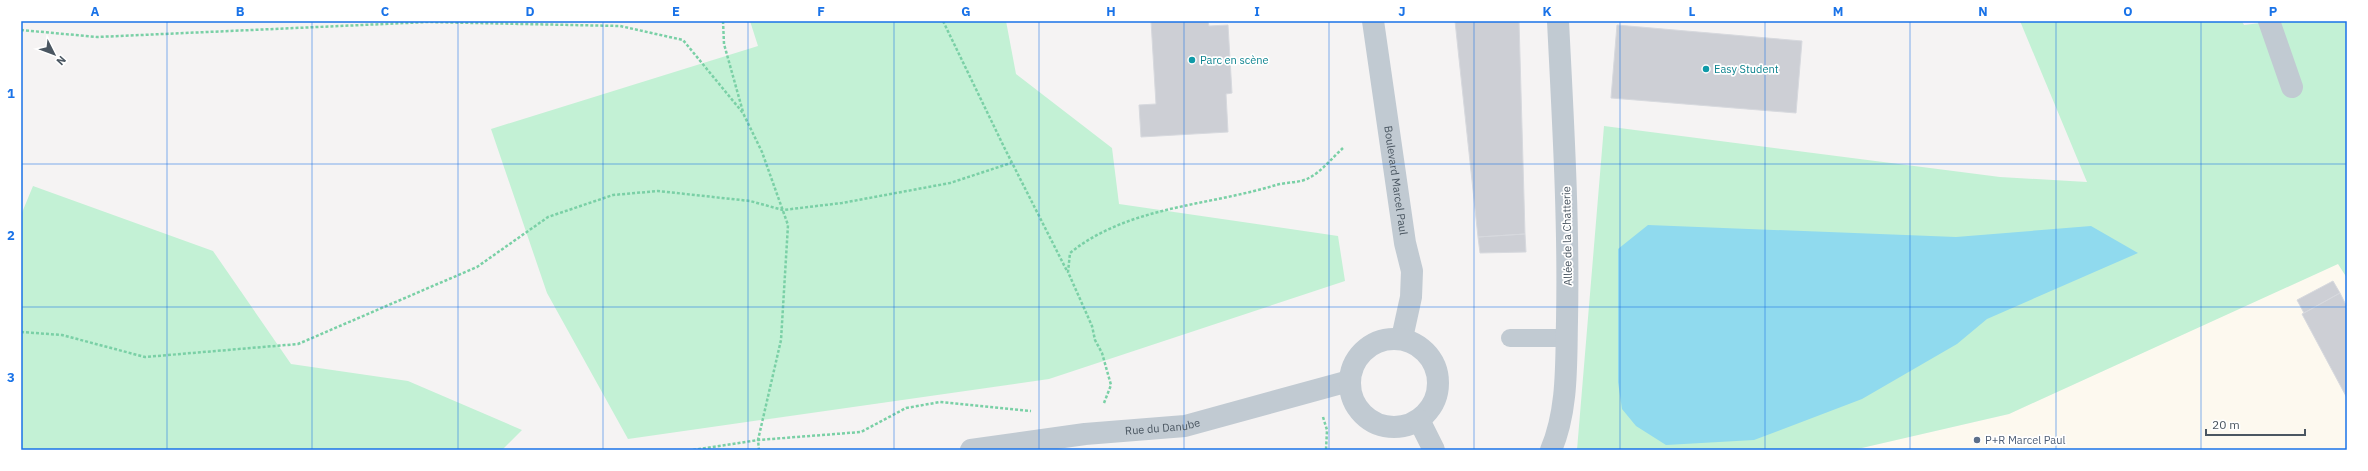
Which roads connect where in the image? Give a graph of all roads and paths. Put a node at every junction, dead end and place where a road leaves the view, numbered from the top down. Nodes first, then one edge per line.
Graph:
1 (723, 21) edge
2 (943, 21) edge
3 (1373, 21) edge
4 (1558, 21) edge
5 (2269, 21) edge
6 (21, 30) edge
7 (2292, 87) dead end
8 (743, 113) junction
9 (1343, 148) dead end
10 (1011, 162) junction
11 (783, 210) junction
12 (1068, 272) junction
13 (21, 332) edge
14 (1402, 338) junction
15 (1510, 338) dead end
16 (1566, 338) junction
17 (1349, 381) junction
18 (1102, 408) dead end
19 (1419, 420) junction
20 (759, 450) edge
21 (971, 450) edge
22 (1434, 450) edge
23 (1552, 450) edge

1 - 8 path
2 - 10 path
3 - 14 street, Boulevard Marcel Paul
4 - 16 street, Allée de la Chatterie
5 - 7 street
6 - 8 path
8 - 11 path
9 - 12 path
10 - 11 path
10 - 12 path
11 - 13 path
11 - 20 path
12 - 18 path
14 - 17 street
14 - 19 street
15 - 16 lane
16 - 23 street, Allée de la Chatterie
17 - 19 street
17 - 21 street, Rue du Danube
19 - 22 street

